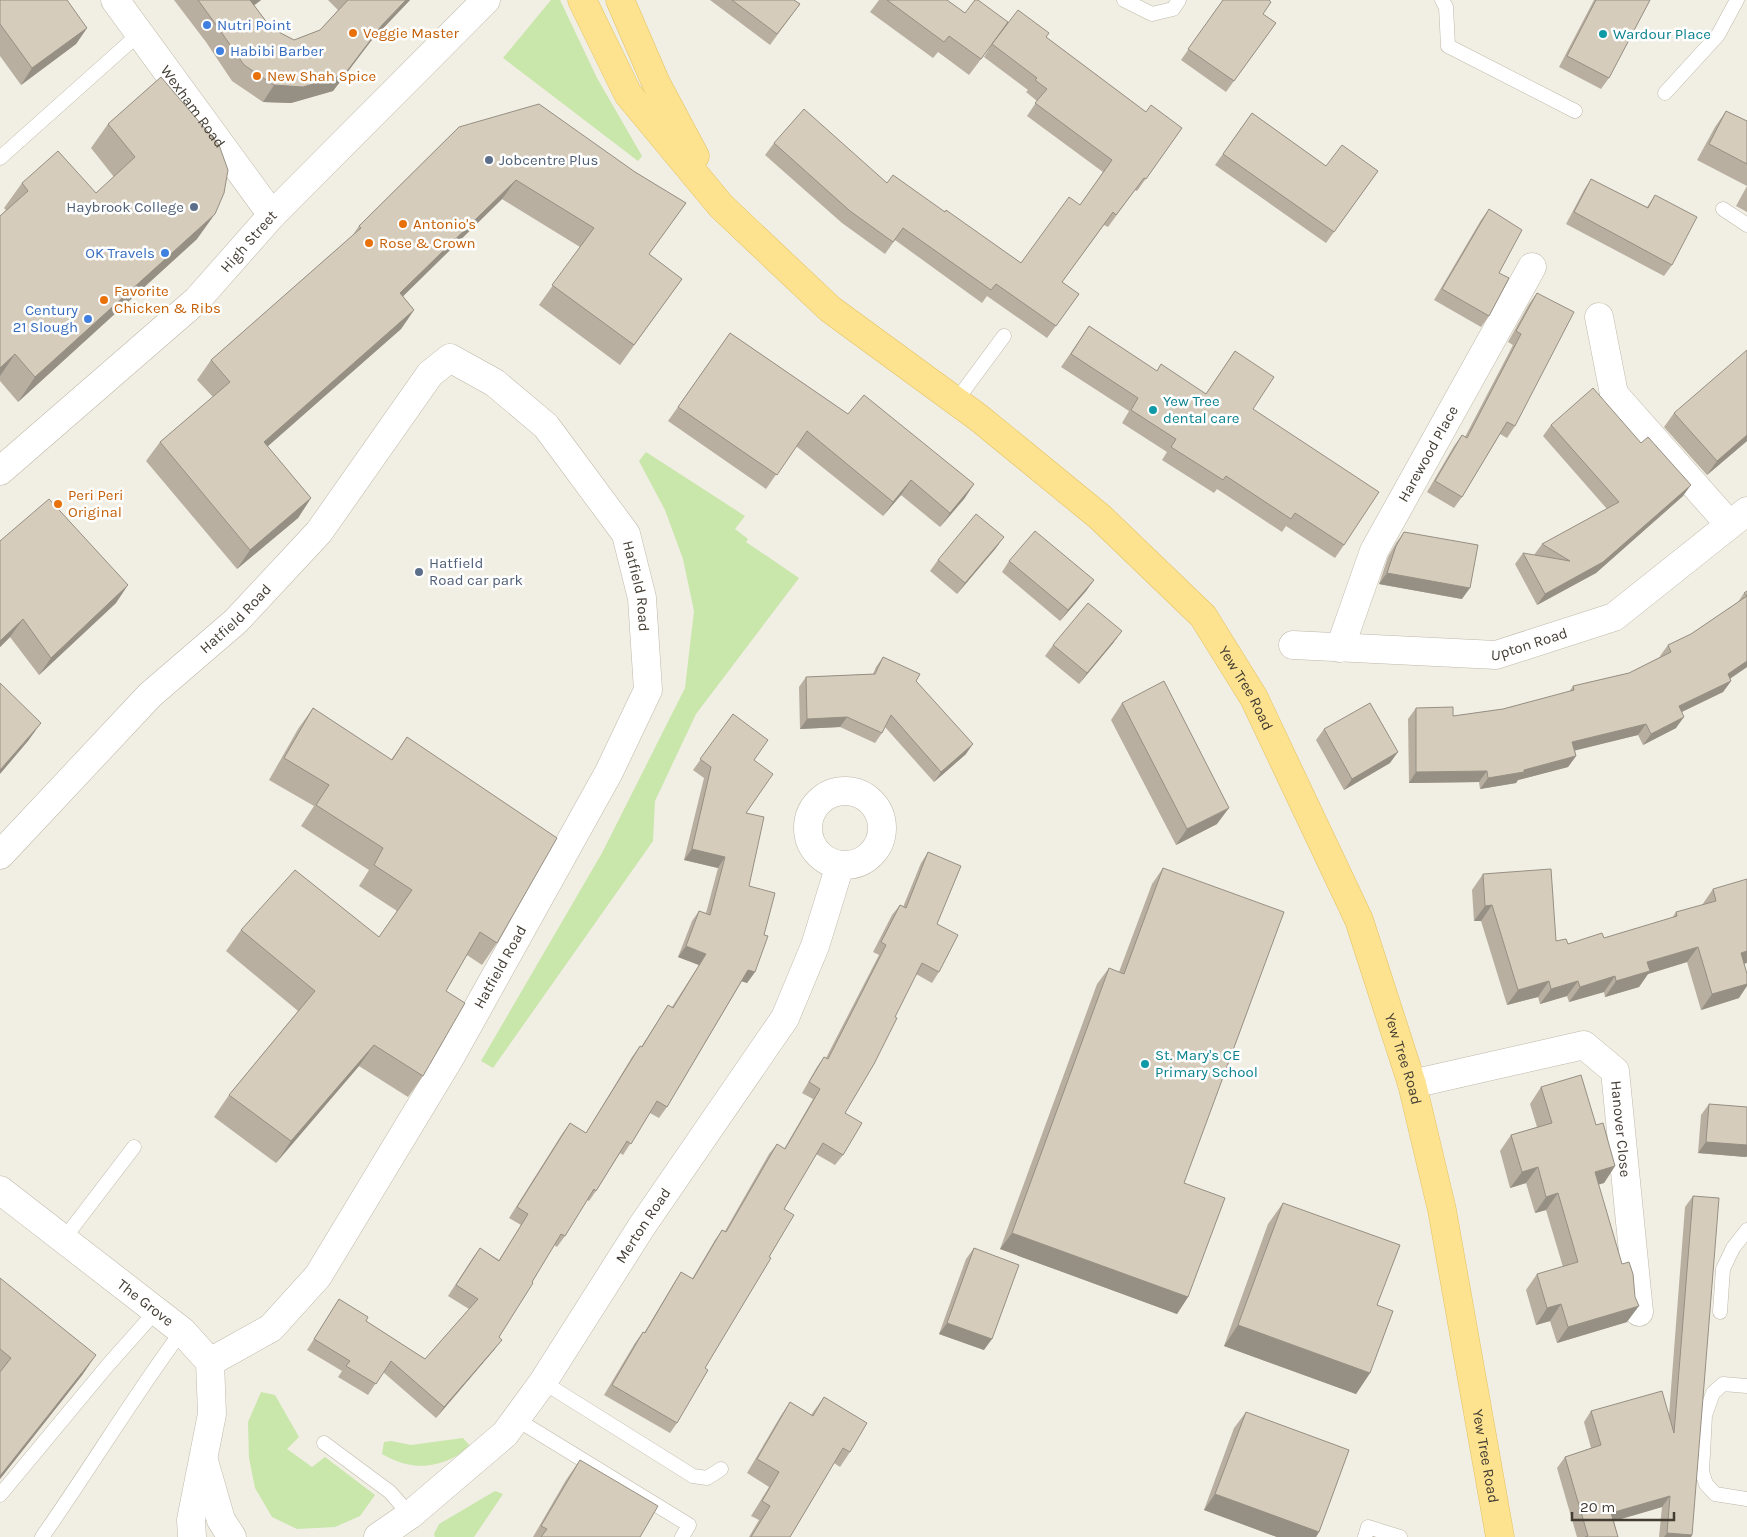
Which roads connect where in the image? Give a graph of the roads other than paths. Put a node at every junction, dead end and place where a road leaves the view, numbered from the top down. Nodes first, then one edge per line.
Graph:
1 (115, 0) edge
2 (486, 0) edge
3 (582, 0) edge
4 (620, 0) edge
5 (1124, 0) edge
6 (1179, 0) edge
7 (1442, 0) edge
8 (1737, 0) edge
9 (140, 33) junction
10 (1665, 93) dead end
11 (1575, 110) dead end
12 (0, 158) edge
13 (722, 206) junction
14 (1723, 209) dead end
15 (272, 215) junction
16 (1747, 224) edge
17 (1532, 267) dead end
18 (1599, 317) dead end
19 (1004, 336) dead end
20 (956, 401) junction
21 (0, 471) edge
22 (1738, 518) edge
23 (1293, 645) dead end
24 (1340, 648) junction
25 (0, 854) edge
26 (840, 866) dead end
27 (1412, 1084) junction
28 (134, 1147) dead end
29 (0, 1190) edge
30 (1747, 1230) edge
31 (63, 1240) junction
32 (156, 1311) junction
33 (1639, 1312) edge
34 (1720, 1312) dead end
35 (182, 1330) junction
36 (210, 1362) junction
37 (543, 1382) junction
38 (1747, 1386) edge
39 (516, 1419) junction
40 (324, 1444) dead end
41 (203, 1457) junction
42 (721, 1469) dead end
43 (0, 1495) edge
44 (1747, 1499) edge
45 (410, 1515) junction
46 (42, 1537) edge
47 (192, 1537) edge
48 (232, 1537) edge
49 (378, 1537) edge
50 (682, 1537) edge
51 (1364, 1537) edge
52 (1400, 1537) edge
53 (1500, 1537) edge

1 - 9 street, Wexham Road
2 - 15 street, High Street
3 - 13 main road
4 - 13 main road
5 - 6 lane
7 - 11 lane
8 - 10 lane
9 - 12 lane
9 - 15 street, Wexham Road
13 - 20 main road, Yew Tree Road
14 - 16 lane
15 - 21 street, High Street
17 - 24 street, Harewood Place
18 - 22 street, Upton Road
19 - 20 lane
20 - 27 main road, Yew Tree Road
22 - 24 street, Upton Road
23 - 24 street, Upton Road
25 - 36 street, Hatfield Road
26 - 37 street, Merton Road
27 - 33 street, Hanover Close
27 - 53 main road, Yew Tree Road
28 - 31 lane
29 - 31 street, The Grove
30 - 34 lane
31 - 32 street, The Grove
32 - 35 street, The Grove
32 - 43 lane
35 - 36 street, The Grove
35 - 46 lane
36 - 41 street
37 - 39 street, Merton Road
37 - 42 lane
38 - 44 lane
39 - 45 street, Merton Road
39 - 50 lane
40 - 45 lane
41 - 47 street
41 - 48 street
45 - 49 street, Merton Road
51 - 52 lane

